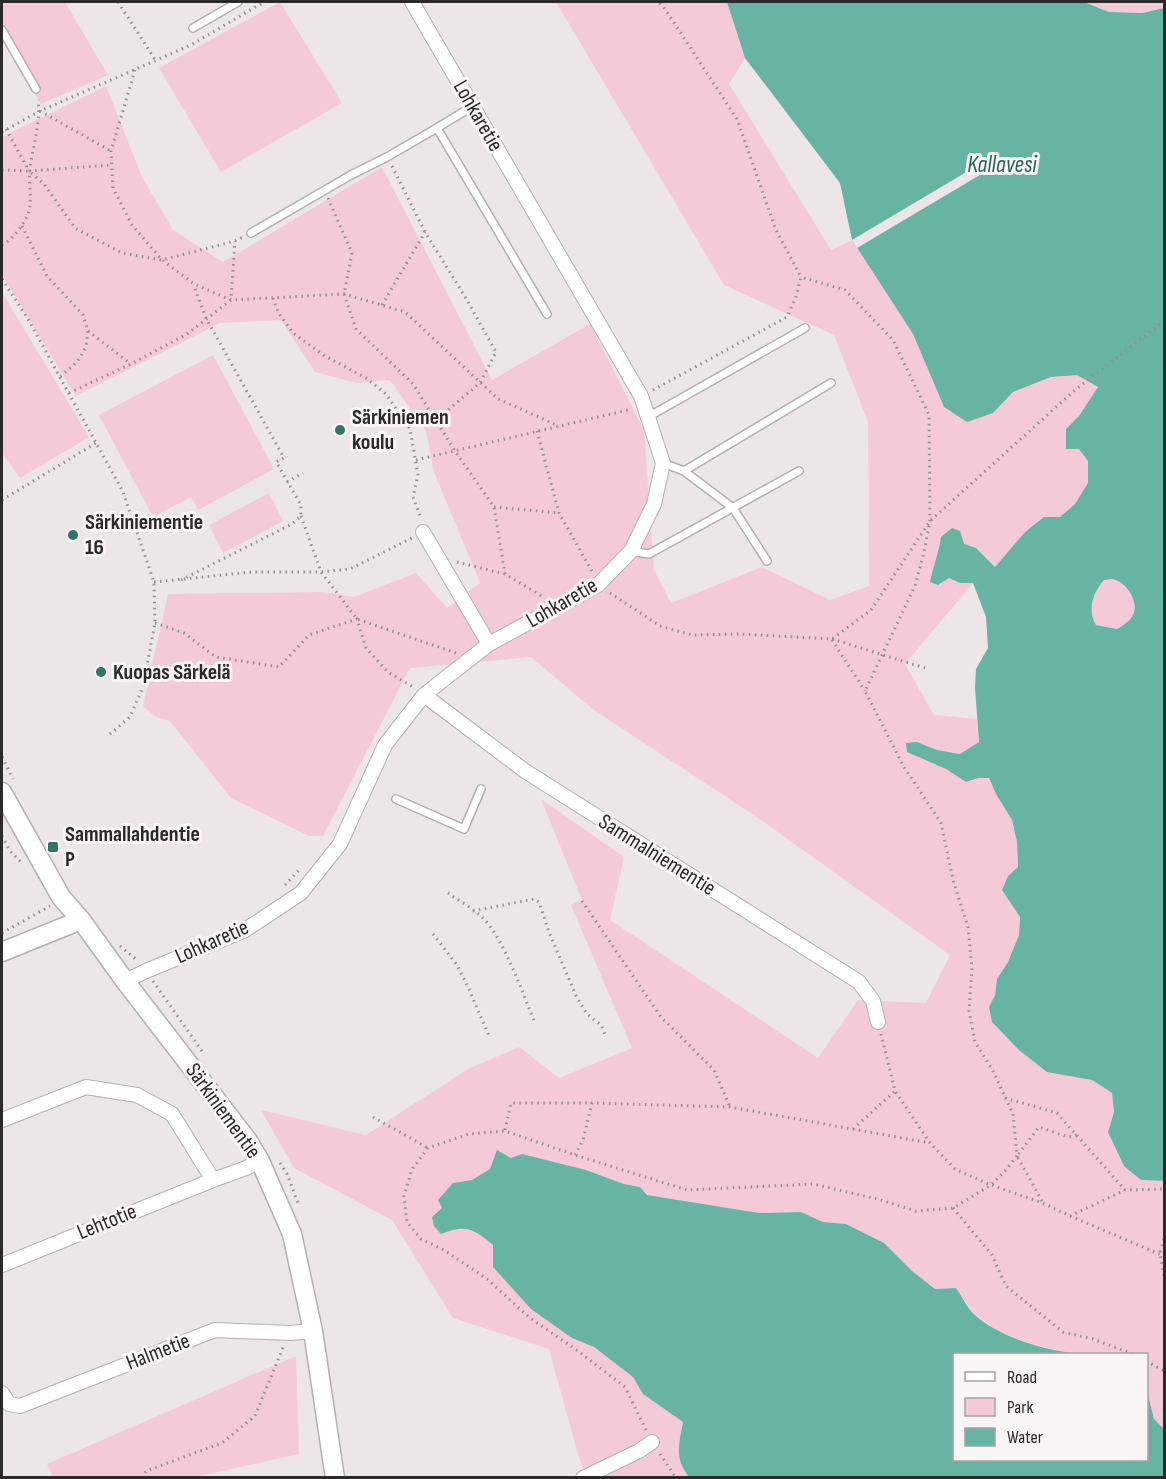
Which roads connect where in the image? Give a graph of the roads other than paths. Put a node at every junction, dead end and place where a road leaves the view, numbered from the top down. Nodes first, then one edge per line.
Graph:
1 (238, 2) edge
2 (412, 2) edge
3 (193, 28) dead end
4 (2, 30) edge
5 (36, 89) road end
6 (473, 106) junction
7 (437, 128) junction
8 (251, 233) road end
9 (547, 314) dead end
10 (805, 328) dead end
11 (831, 383) dead end
12 (648, 417) junction
13 (663, 463) junction
14 (684, 471) junction
15 (799, 471) dead end
16 (733, 508) junction
17 (423, 532) road end
18 (631, 551) junction
19 (767, 561) dead end
20 (489, 644) junction
21 (424, 695) junction
22 (481, 789) dead end
23 (2, 792) edge
24 (396, 799) dead end
25 (81, 920) junction
26 (2, 952) edge
27 (125, 981) junction
28 (878, 1022) road end
29 (2, 1120) edge
30 (260, 1161) junction
31 (213, 1180) junction
32 (2, 1265) edge
33 (313, 1331) junction
34 (5, 1398) edge
35 (652, 1442) road end
36 (335, 1478) edge
37 (583, 1478) edge

1 - 3 lane
2 - 6 street, Lohkaretie
4 - 5 lane
6 - 7 lane
6 - 12 street, Lohkaretie
7 - 8 lane
7 - 9 lane
10 - 12 lane
11 - 14 lane
12 - 13 street, Lohkaretie
13 - 14 lane
13 - 18 street, Lohkaretie
14 - 16 lane
15 - 16 lane
16 - 18 lane
16 - 19 lane
17 - 20 street
18 - 20 street, Lohkaretie
20 - 21 street, Lohkaretie
21 - 27 street, Lohkaretie
21 - 28 street, Sammalniementie
22 - 24 lane
23 - 25 street, Särkiniementie
25 - 26 street
25 - 27 street, Särkiniementie
27 - 30 street, Särkiniementie
29 - 31 street
30 - 31 street, Lehtotie
30 - 33 street, Särkiniementie
31 - 32 street, Lehtotie
33 - 34 street, Halmetie
33 - 36 street, Särkiniementie
35 - 37 street

